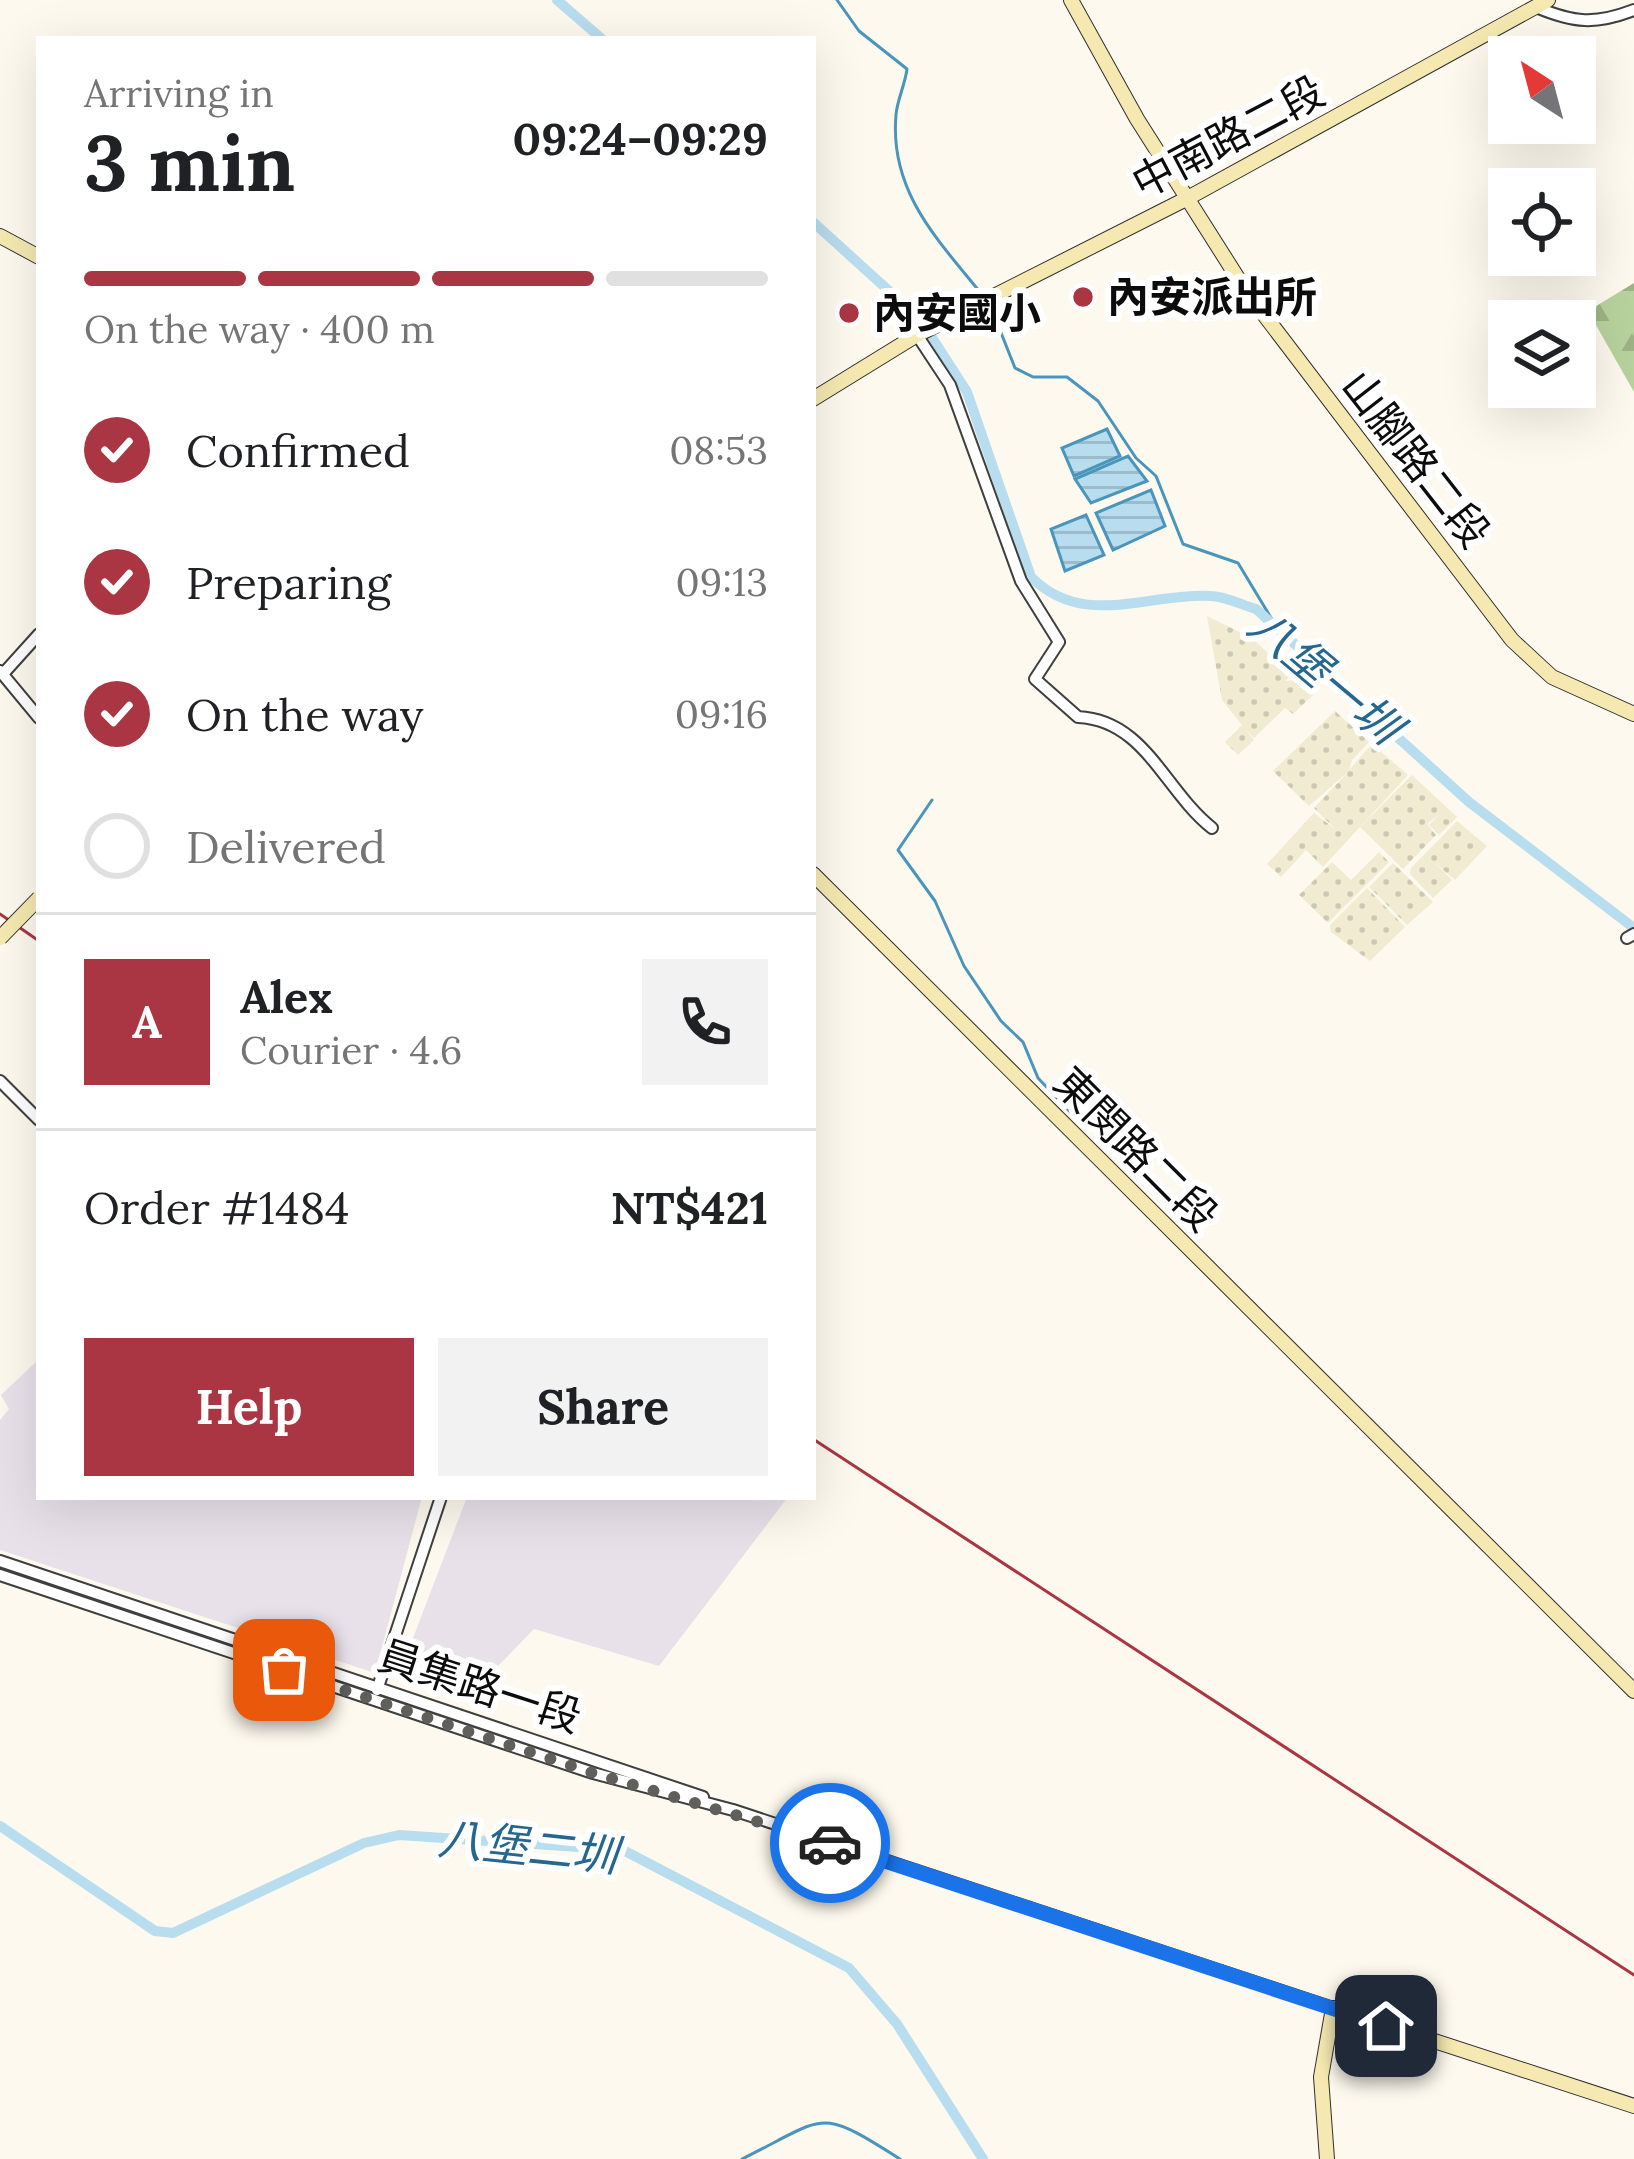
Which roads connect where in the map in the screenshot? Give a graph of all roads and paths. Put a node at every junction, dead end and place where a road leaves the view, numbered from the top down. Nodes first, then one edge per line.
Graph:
1 (1071, 0) edge
2 (1542, 3) edge
3 (1634, 10) edge
4 (1186, 199) junction
5 (0, 236) edge
6 (36, 255) edge
7 (917, 335) junction
8 (816, 397) edge
9 (36, 637) edge
10 (2, 672) edge
11 (1634, 713) edge
12 (36, 714) edge
13 (1212, 828) dead end
14 (816, 877) edge
15 (36, 901) edge
16 (0, 938) edge
17 (0, 1081) edge
18 (36, 1117) edge
19 (440, 1500) edge
20 (0, 1561) edge
21 (0, 1575) edge
22 (62, 1589) junction
23 (1634, 1691) edge
24 (376, 1693) junction
25 (1333, 2008) junction
26 (1634, 2106) edge
27 (1327, 2159) edge

1 - 4 main road, 山腳路二段
2 - 3 street
2 - 4 main road, 中南路二段
4 - 7 main road, 中南路二段
4 - 11 main road, 山腳路二段
5 - 6 main road
7 - 8 main road, 中南路二段
7 - 13 street
9 - 10 street
10 - 12 street
14 - 23 main road, 東閔路二段
15 - 16 main road, bridge
17 - 18 street
19 - 24 street
20 - 22 street, 員集路一段
21 - 22 street, 員集路一段
22 - 24 street, 員集路一段
24 - 25 street, 員集路一段
25 - 26 main road, 員集路一段
25 - 27 main road

